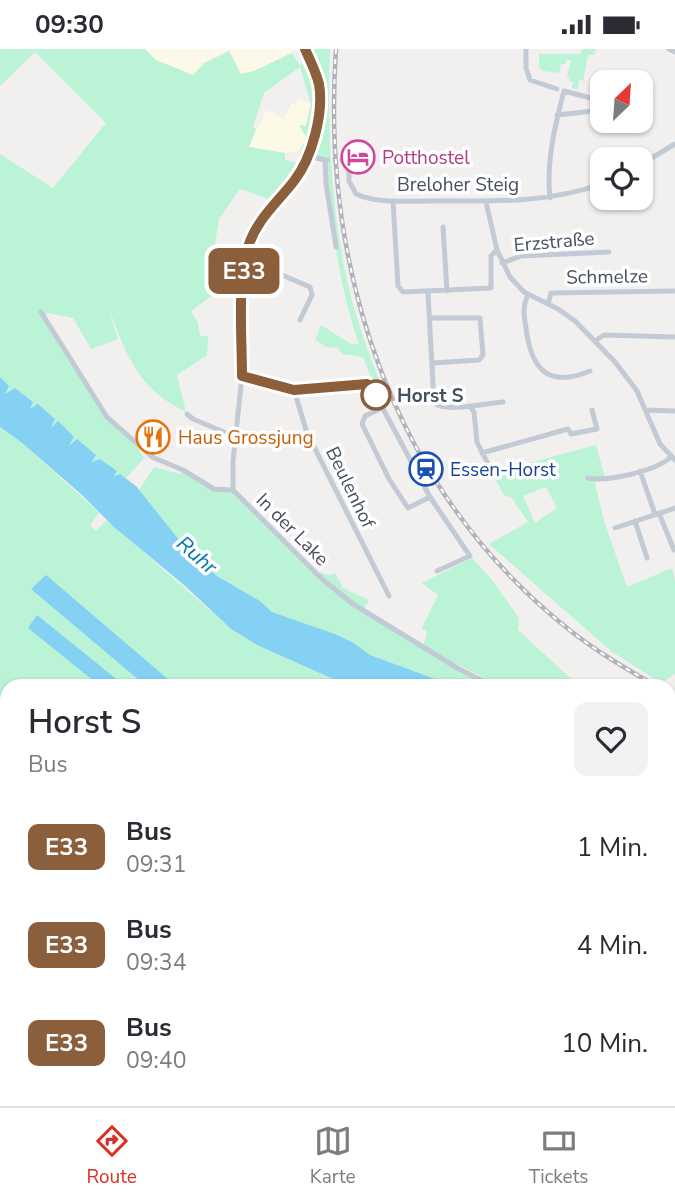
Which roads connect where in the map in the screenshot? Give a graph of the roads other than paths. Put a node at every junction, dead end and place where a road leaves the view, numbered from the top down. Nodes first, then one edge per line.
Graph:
1 (304, 49) edge
2 (526, 49) edge
3 (558, 89) dead end
4 (590, 98) edge
5 (590, 111) edge
6 (558, 114) junction
7 (675, 144) edge
8 (308, 156) junction
9 (653, 157) edge
10 (342, 160) dead end
11 (590, 187) edge
12 (550, 198) junction
13 (393, 201) junction
14 (486, 202) junction
15 (443, 227) dead end
16 (336, 247) dead end
17 (498, 250) junction
18 (609, 252) dead end
19 (502, 263) junction
20 (244, 264) junction
21 (447, 291) junction
22 (675, 291) edge
23 (428, 293) junction
24 (528, 295) junction
25 (548, 305) junction
26 (430, 318) junction
27 (35, 319) dead end
28 (300, 320) dead end
29 (675, 337) edge
30 (595, 341) junction
31 (433, 363) junction
32 (590, 371) dead end
33 (242, 376) junction
34 (294, 390) junction
35 (503, 402) dead end
36 (382, 408) junction
37 (471, 408) junction
38 (646, 409) junction
39 (592, 410) dead end
40 (675, 411) edge
41 (187, 414) dead end
42 (236, 437) junction
43 (482, 453) junction
44 (673, 459) edge
45 (491, 470) dead end
46 (640, 471) junction
47 (588, 478) dead end
48 (230, 490) junction
49 (430, 496) junction
50 (675, 508) edge
51 (657, 514) junction
52 (635, 521) junction
53 (615, 529) dead end
54 (674, 550) edge
55 (646, 558) dead end
56 (437, 572) dead end
57 (388, 596) dead end
58 (480, 679) edge

1 - 8 street
2 - 3 street
4 - 6 street
5 - 6 street
6 - 12 street
7 - 9 street
8 - 16 street
8 - 20 street
10 - 13 street, Breloher Steig
11 - 12 street, Breloher Steig
12 - 14 street, Breloher Steig
13 - 14 street, Breloher Steig
13 - 23 street
14 - 17 street
15 - 21 street
17 - 19 street
17 - 21 street
18 - 19 street, Erzstraße
19 - 24 street
20 - 28 street
20 - 33 street
21 - 23 street
22 - 25 street, Schmelze
23 - 26 street
24 - 25 street
24 - 32 street
25 - 30 street
26 - 31 street
26 - 31 street
27 - 48 street, In der Lake
29 - 30 street
30 - 38 street
31 - 37 street
33 - 34 street
33 - 42 street
34 - 36 street
34 - 57 street, Beulenhof
35 - 37 street
36 - 49 street
36 - 49 street
37 - 43 street
38 - 40 street
38 - 44 street
39 - 43 street
41 - 42 street
42 - 48 street
43 - 45 street
44 - 46 street
46 - 47 street
46 - 51 street
48 - 58 street, In der Lake
49 - 56 street
50 - 51 street
51 - 52 street
51 - 54 street
52 - 53 street
52 - 55 street

